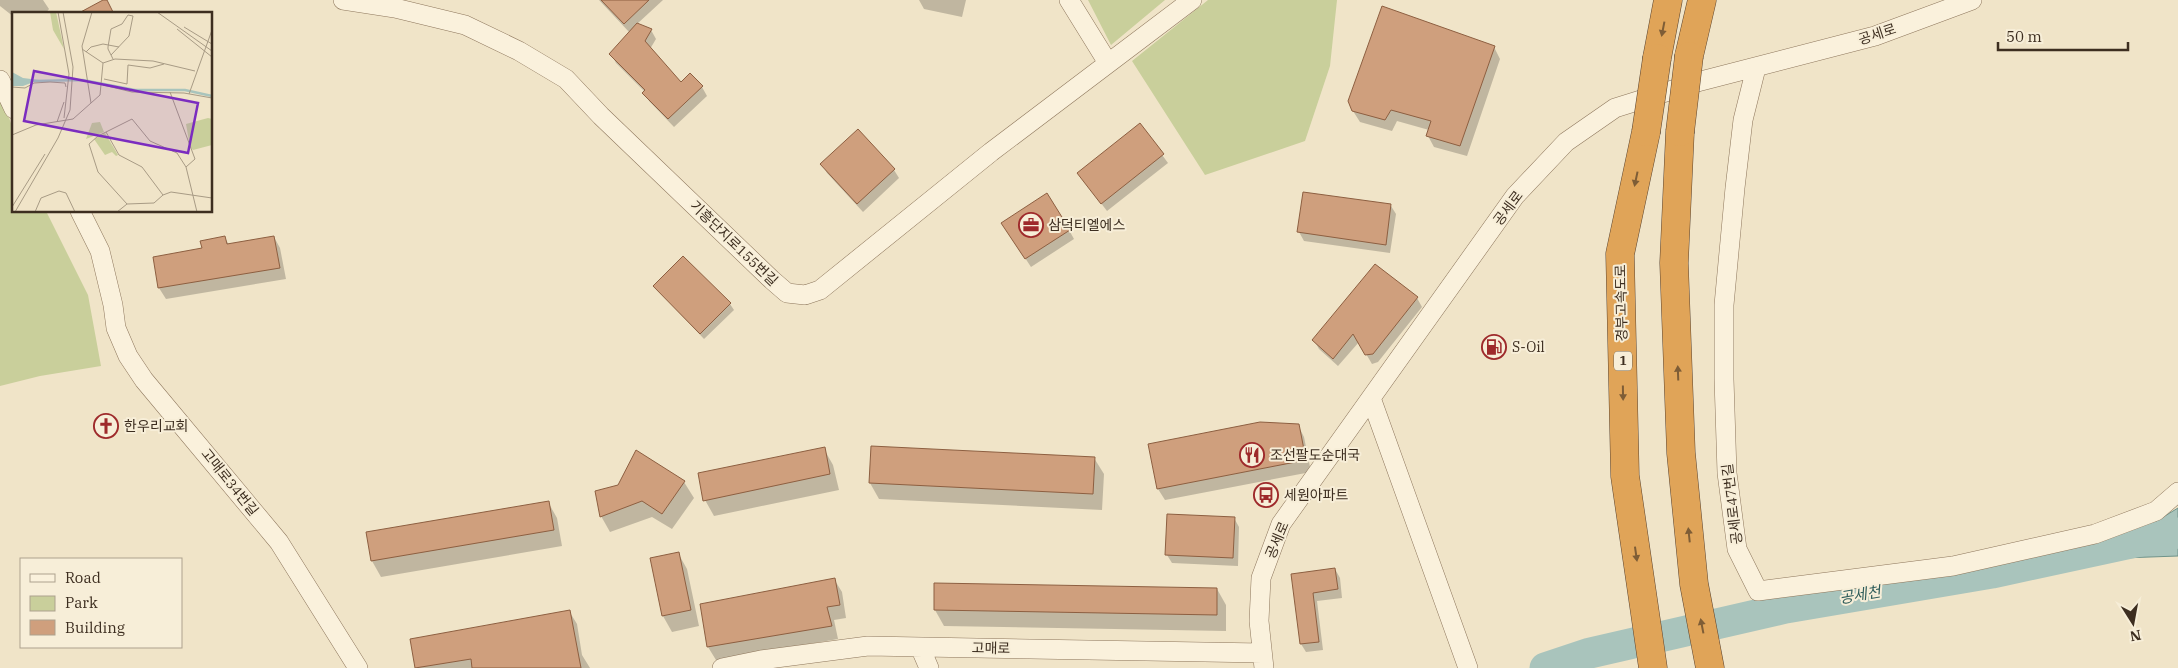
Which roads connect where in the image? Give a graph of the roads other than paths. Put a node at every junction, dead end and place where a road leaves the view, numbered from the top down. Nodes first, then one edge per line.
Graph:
1 (343, 0) edge
2 (1069, 0) edge
3 (1192, 0) edge
4 (1668, 0) edge
5 (1702, 0) edge
6 (1972, 0) edge
7 (1108, 63) junction
8 (1756, 68) junction
9 (0, 80) edge
10 (12, 105) edge
11 (80, 212) edge
12 (1371, 398) junction
13 (2178, 492) edge
14 (920, 646) junction
15 (1263, 660) edge
16 (358, 668) edge
17 (722, 668) edge
18 (929, 668) edge
19 (1468, 668) edge
20 (1654, 668) edge
21 (1710, 668) edge

1 - 7 street, 기흥단지로155번길
2 - 7 street
3 - 7 street, 기흥단지로155번길
4 -> 20 highway, 경부고속도로 / 1, bridge
21 -> 5 highway, bridge
6 - 8 street, 공세로
8 - 12 street, 공세로
8 - 13 street, 공세로47번길
9 - 10 street
11 - 16 street, 고매로34번길
12 - 15 street, 공세로
12 - 19 street
14 - 15 street, 고매로
14 - 17 street, 고매로
14 - 18 street

